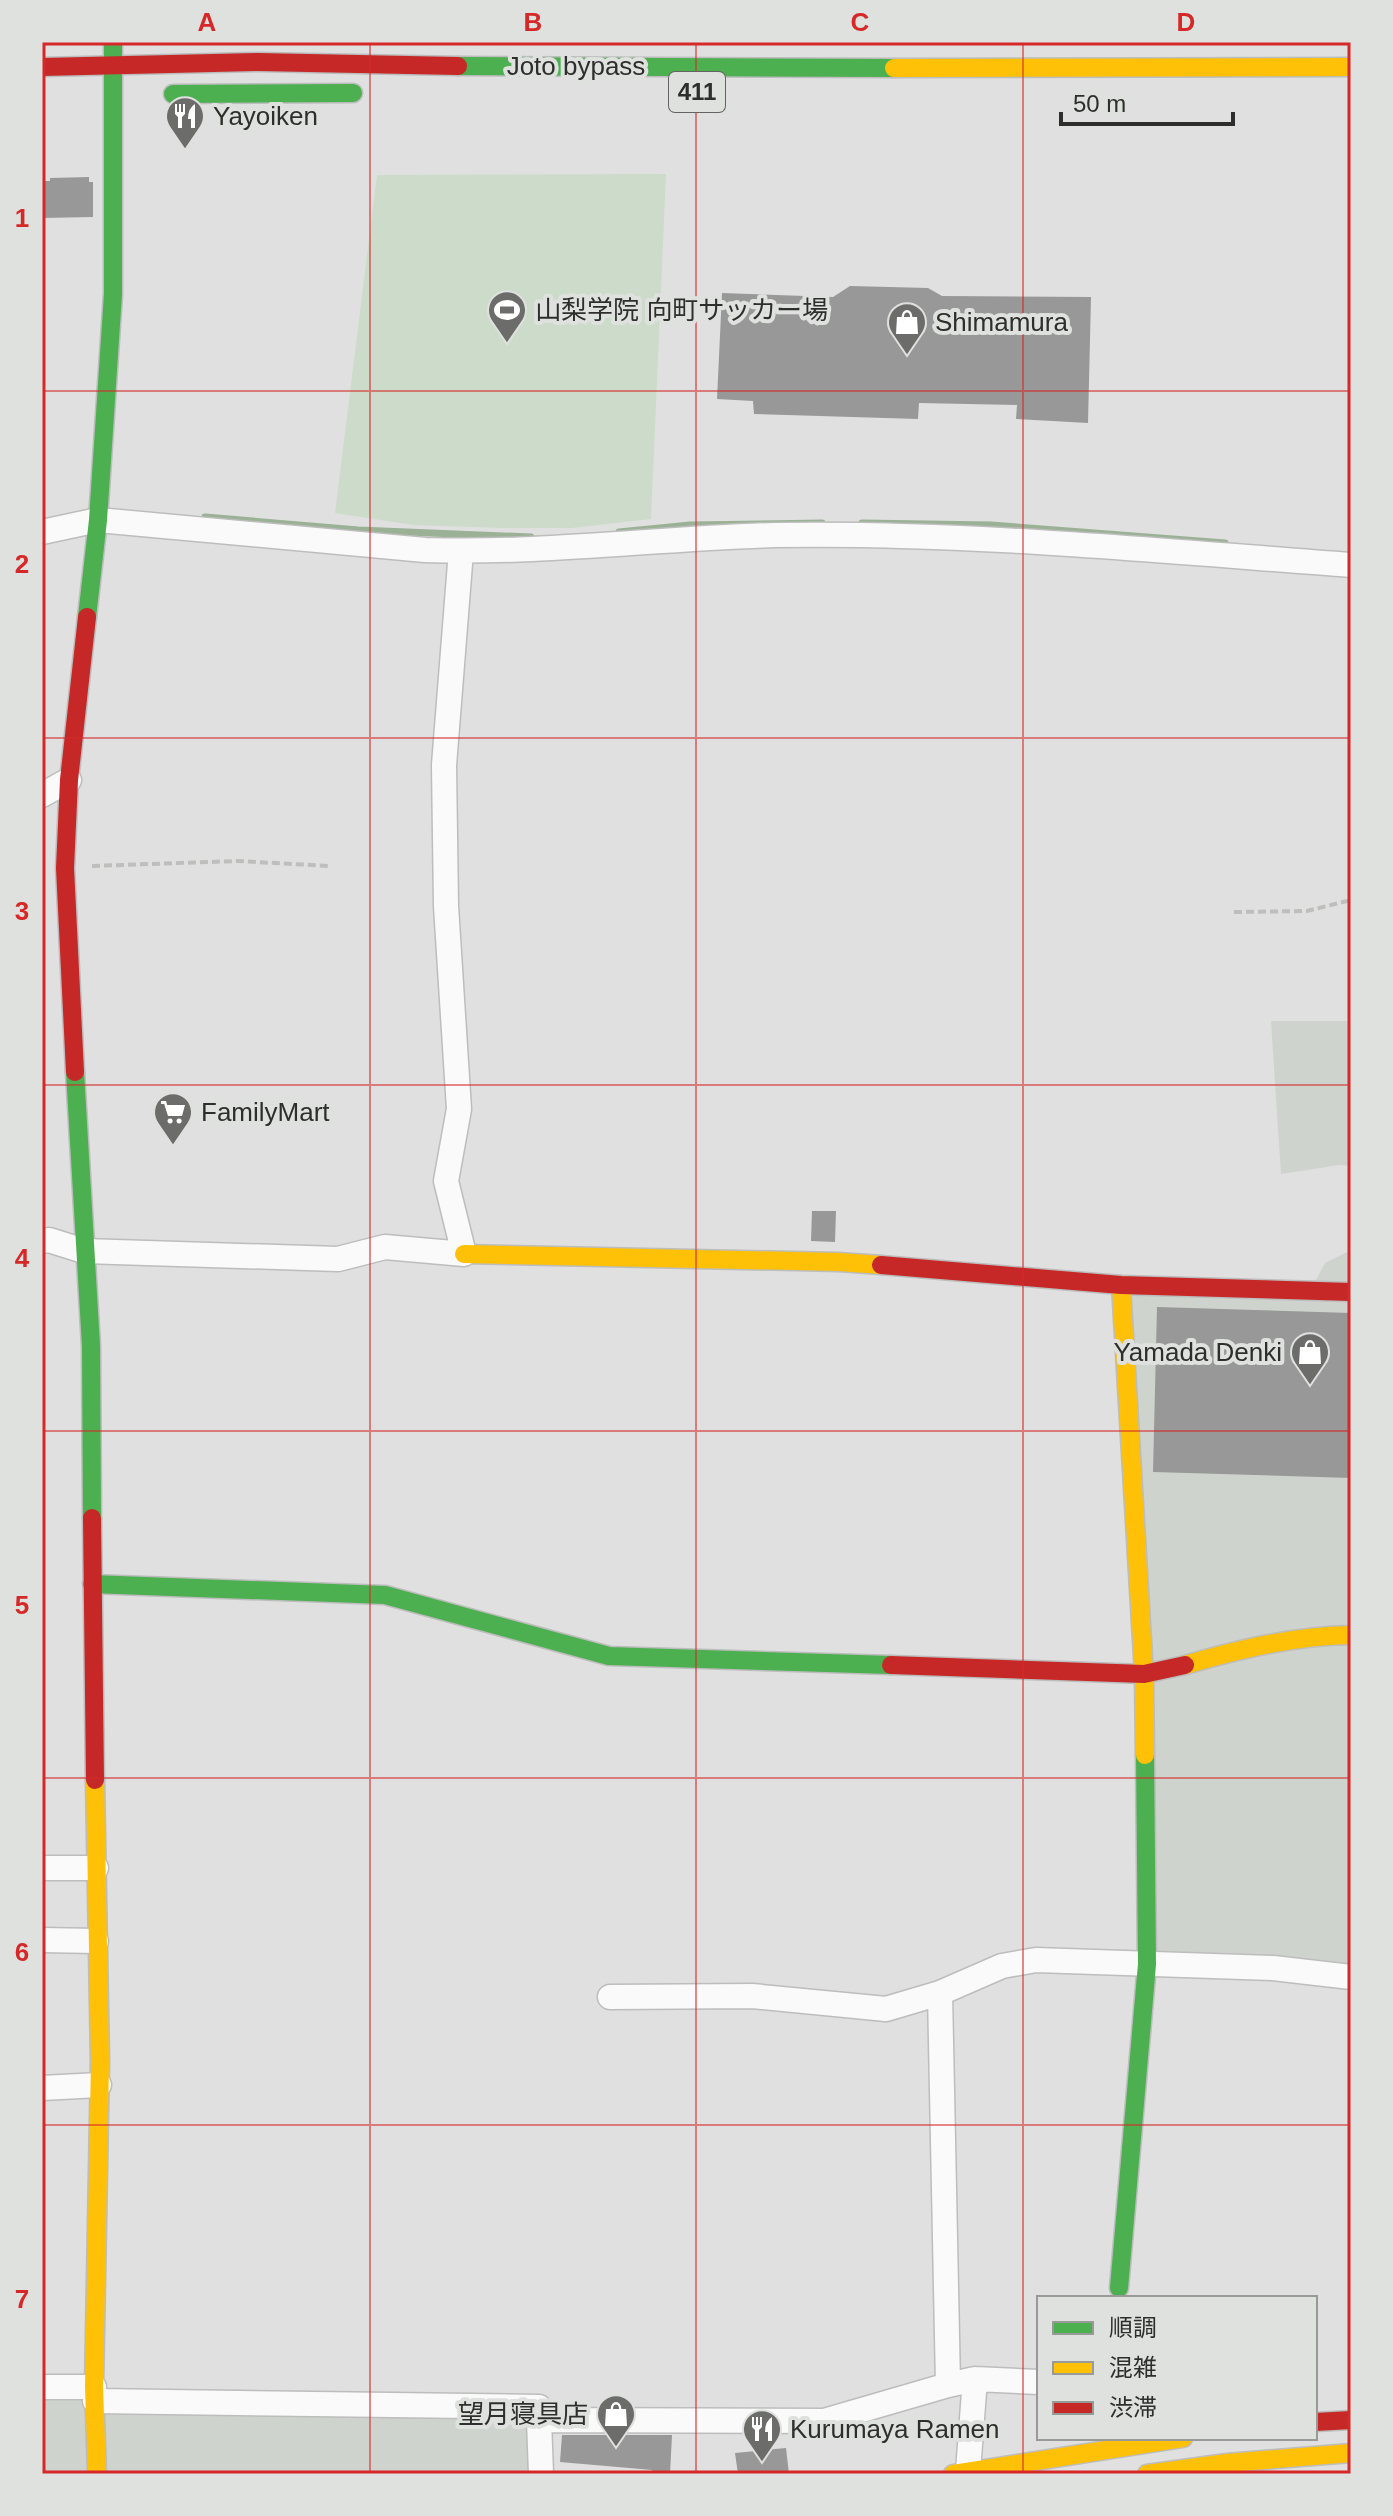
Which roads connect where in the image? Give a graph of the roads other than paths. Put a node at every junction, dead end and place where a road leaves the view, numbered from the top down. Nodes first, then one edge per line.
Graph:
1 (113, 42) edge
2 (863, 42) edge
3 (42, 67) edge
4 (113, 67) junction
5 (1351, 67) edge
6 (862, 68) junction
7 (367, 93) dead end
8 (160, 94) dead end
9 (98, 520) junction
10 (42, 532) edge
11 (461, 551) junction
12 (1351, 565) edge
13 (69, 780) junction
14 (42, 795) edge
15 (42, 1241) edge
16 (84, 1251) junction
17 (464, 1254) junction
18 (1121, 1285) junction
19 (1351, 1292) edge
20 (92, 1584) junction
21 (1351, 1635) edge
22 (1144, 1674) junction
23 (42, 1868) edge
24 (96, 1868) junction
25 (42, 1940) edge
26 (96, 1941) junction
27 (1147, 1964) junction
28 (1351, 1977) edge
29 (940, 1993) junction
30 (610, 1997) dead end
31 (99, 2085) junction
32 (42, 2088) edge
33 (1119, 2293) edge
34 (975, 2379) junction
35 (1037, 2382) edge
36 (948, 2385) junction
37 (42, 2387) edge
38 (94, 2394) junction
39 (539, 2420) junction
40 (1351, 2420) edge
41 (1317, 2422) edge
42 (1152, 2440) edge
43 (1122, 2442) edge
44 (1351, 2453) edge
45 (961, 2472) edge
46 (97, 2474) edge
47 (541, 2474) edge
48 (1147, 2474) edge

1 - 4 main road
2 - 6 street
3 - 4 main road, Joto bypass / 411
4 - 6 main road, Joto bypass / 411
4 - 9 main road
5 - 6 main road, Joto bypass / 411
7 - 8 main road
9 - 10 street
9 - 11 street
9 - 13 main road
11 - 12 street
11 - 17 street
13 - 14 street
13 - 16 main road
15 - 16 street
16 - 17 street
16 - 20 main road
17 - 18 main road
18 - 19 main road
18 - 22 main road
20 - 22 main road
20 - 24 main road
21 - 22 main road
22 - 27 main road
23 - 24 street
24 - 26 main road
25 - 26 street
26 - 31 main road
27 - 28 street
27 - 29 street
27 - 33 main road
29 - 30 street
29 - 36 street
31 - 32 street
31 - 38 main road
34 - 35 street
34 - 36 street
34 - 45 street
36 - 39 street
37 - 38 street
38 - 39 street
38 - 46 main road
39 - 47 street
40 - 41 main road
42 - 43 main road
43 - 45 main road
44 - 48 main road

